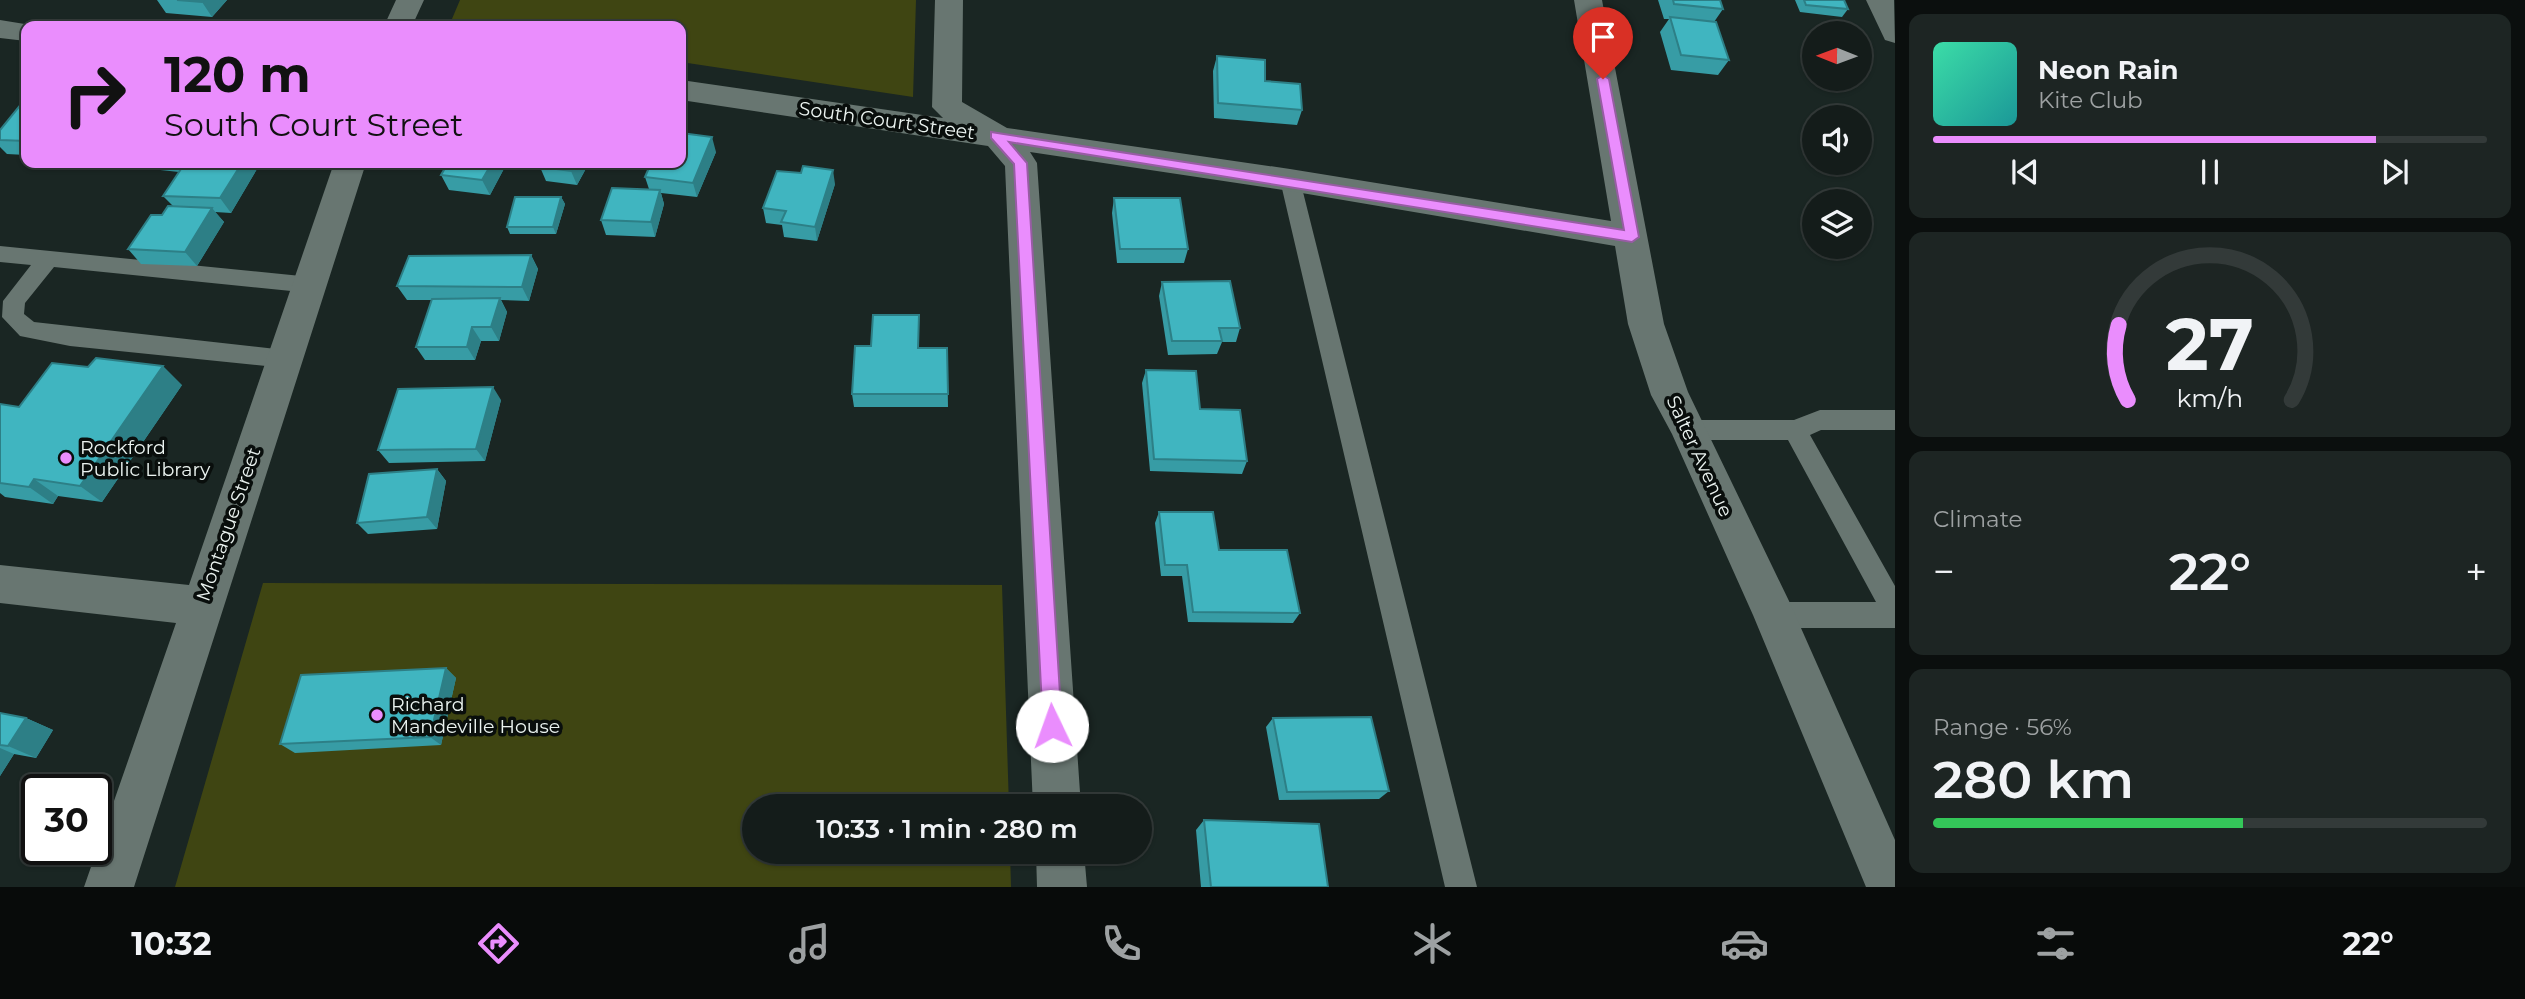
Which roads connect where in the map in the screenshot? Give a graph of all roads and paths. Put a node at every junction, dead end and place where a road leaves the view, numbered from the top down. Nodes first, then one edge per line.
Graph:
1 (410, 0) edge
2 (949, 0) edge
3 (1588, 0) edge
4 (1880, 0) edge
5 (400, 21) edge
6 (0, 29) edge
7 (21, 31) edge
8 (1895, 34) edge
9 (686, 91) edge
10 (996, 135) junction
11 (348, 168) edge
12 (1290, 180) junction
13 (1632, 237) junction
14 (0, 254) edge
15 (49, 259) junction
16 (311, 285) junction
17 (285, 359) junction
18 (1895, 420) edge
19 (1689, 430) junction
20 (1795, 430) junction
21 (0, 584) edge
22 (200, 606) junction
23 (1895, 614) edge
24 (1774, 615) junction
25 (1056, 794) edge
26 (1061, 864) edge
27 (109, 887) edge
28 (1062, 887) edge
29 (1461, 887) edge
30 (1891, 887) edge

1 - 5 street
2 - 10 street
3 - 13 street, Salter Avenue
4 - 8 street
6 - 7 street
9 - 10 street, South Court Street
10 - 12 street, South Court Street
10 - 25 street
11 - 16 street, Montague Street
12 - 13 street, South Court Street
12 - 29 lane
13 - 19 street, Salter Avenue
14 - 15 lane
15 - 16 lane
15 - 17 lane
16 - 17 street, Montague Street
17 - 22 street, Montague Street
18 - 20 lane
19 - 20 lane
19 - 24 street, Salter Avenue
20 - 23 lane
21 - 22 street
22 - 27 street, Montague Street
23 - 24 lane
24 - 30 street, Salter Avenue
26 - 28 street

